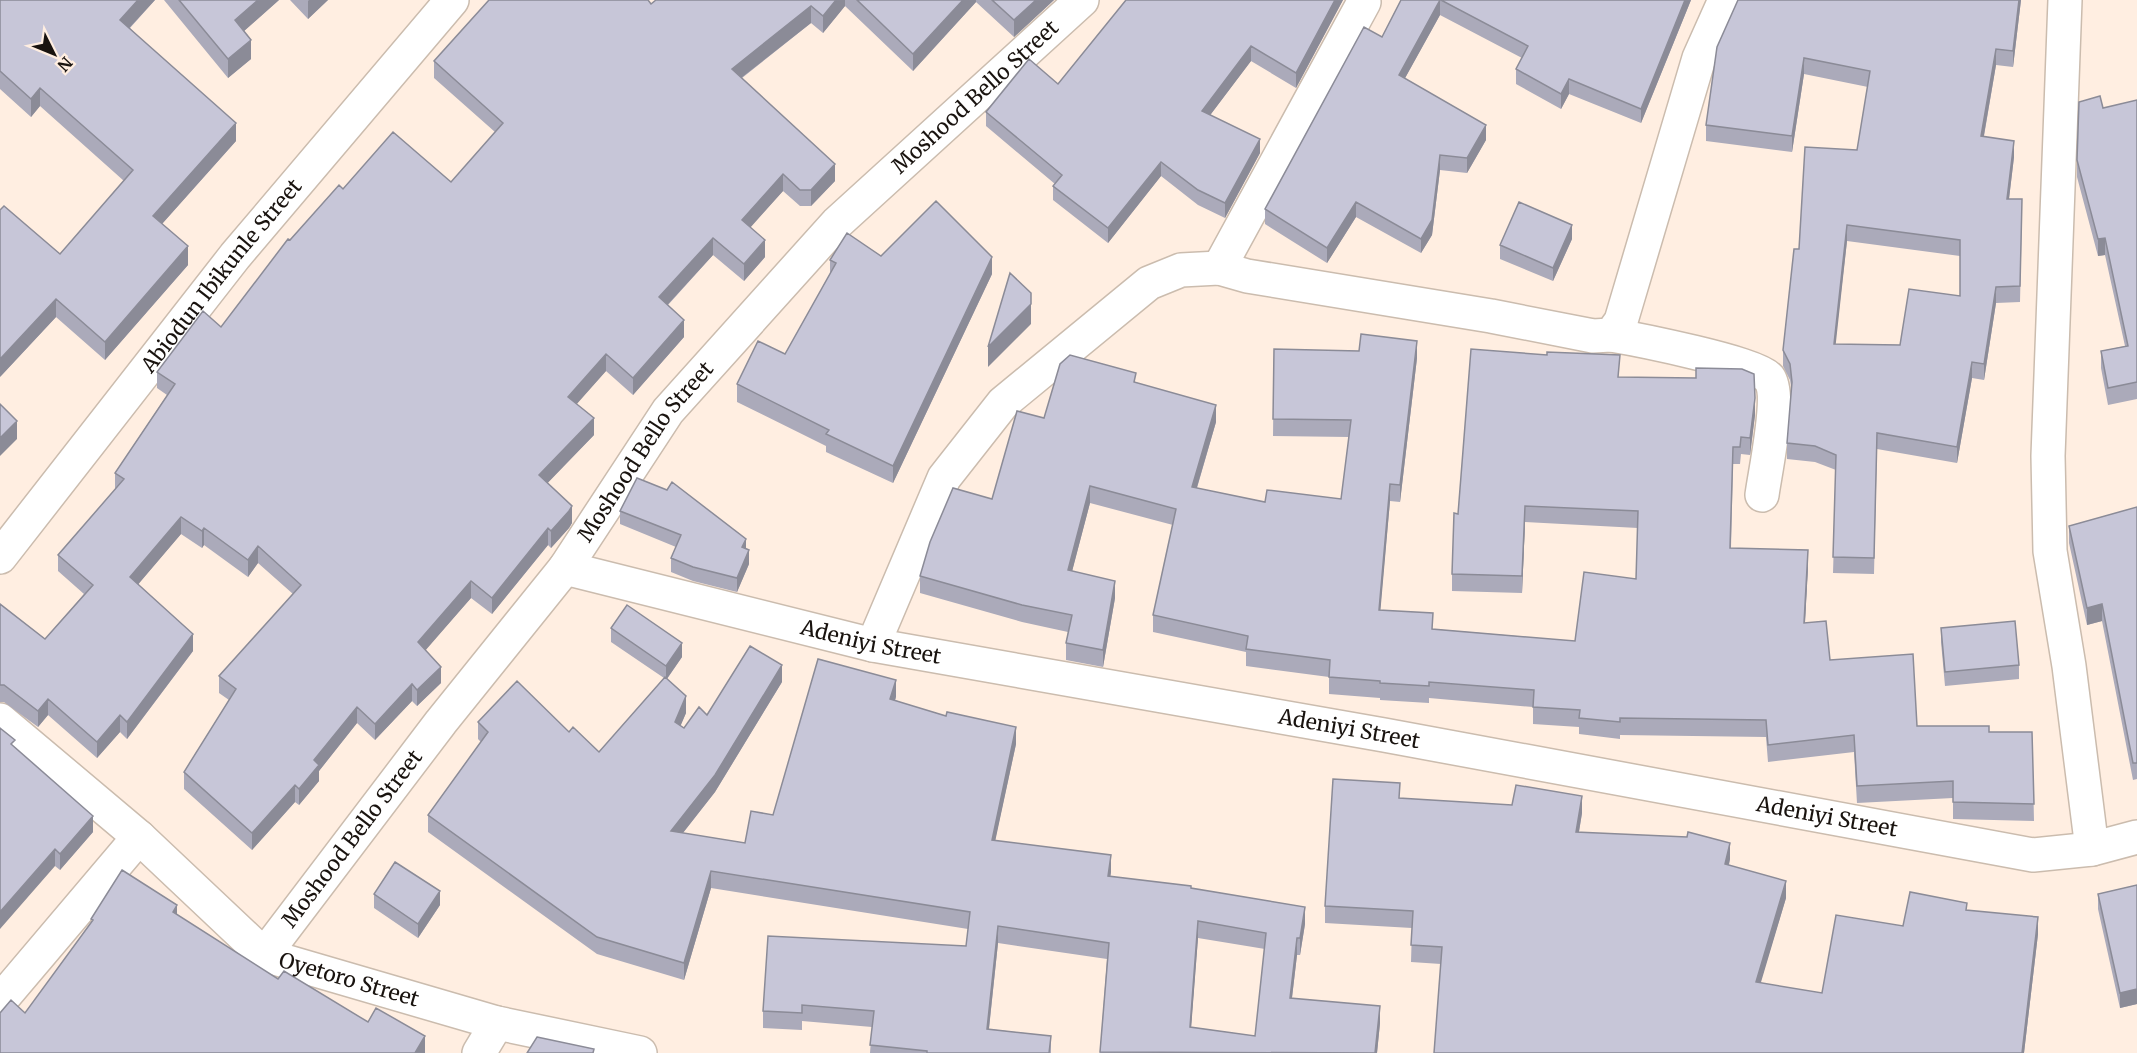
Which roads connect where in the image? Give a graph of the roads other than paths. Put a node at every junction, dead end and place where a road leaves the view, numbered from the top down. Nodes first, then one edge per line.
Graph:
1 (452, 0) edge
2 (1082, 0) edge
3 (1725, 0) edge
4 (2065, 0) edge
5 (1364, 3) dead end
6 (1219, 268) junction
7 (1611, 335) junction
8 (1762, 495) dead end
9 (0, 557) edge
10 (565, 568) junction
11 (873, 645) junction
12 (0, 720) edge
13 (139, 837) junction
14 (2137, 837) edge
15 (2092, 849) junction
16 (264, 955) junction
17 (0, 1001) edge
18 (497, 1023) junction
19 (478, 1053) edge
20 (640, 1053) edge

1 - 9 street, Abiodun Ibikunle Street
2 - 10 street, Moshood Bello Street
3 - 7 street
4 - 15 street
5 - 6 street
6 - 7 street
6 - 11 street
7 - 8 street
10 - 11 street, Adeniyi Street
10 - 16 street, Moshood Bello Street
11 - 15 street, Adeniyi Street
12 - 13 street, Oyetoro Street
13 - 16 street, Oyetoro Street
13 - 17 street
14 - 15 street, Adeniyi Street
16 - 18 street, Oyetoro Street
18 - 19 street
18 - 20 street, Oyetoro Street

